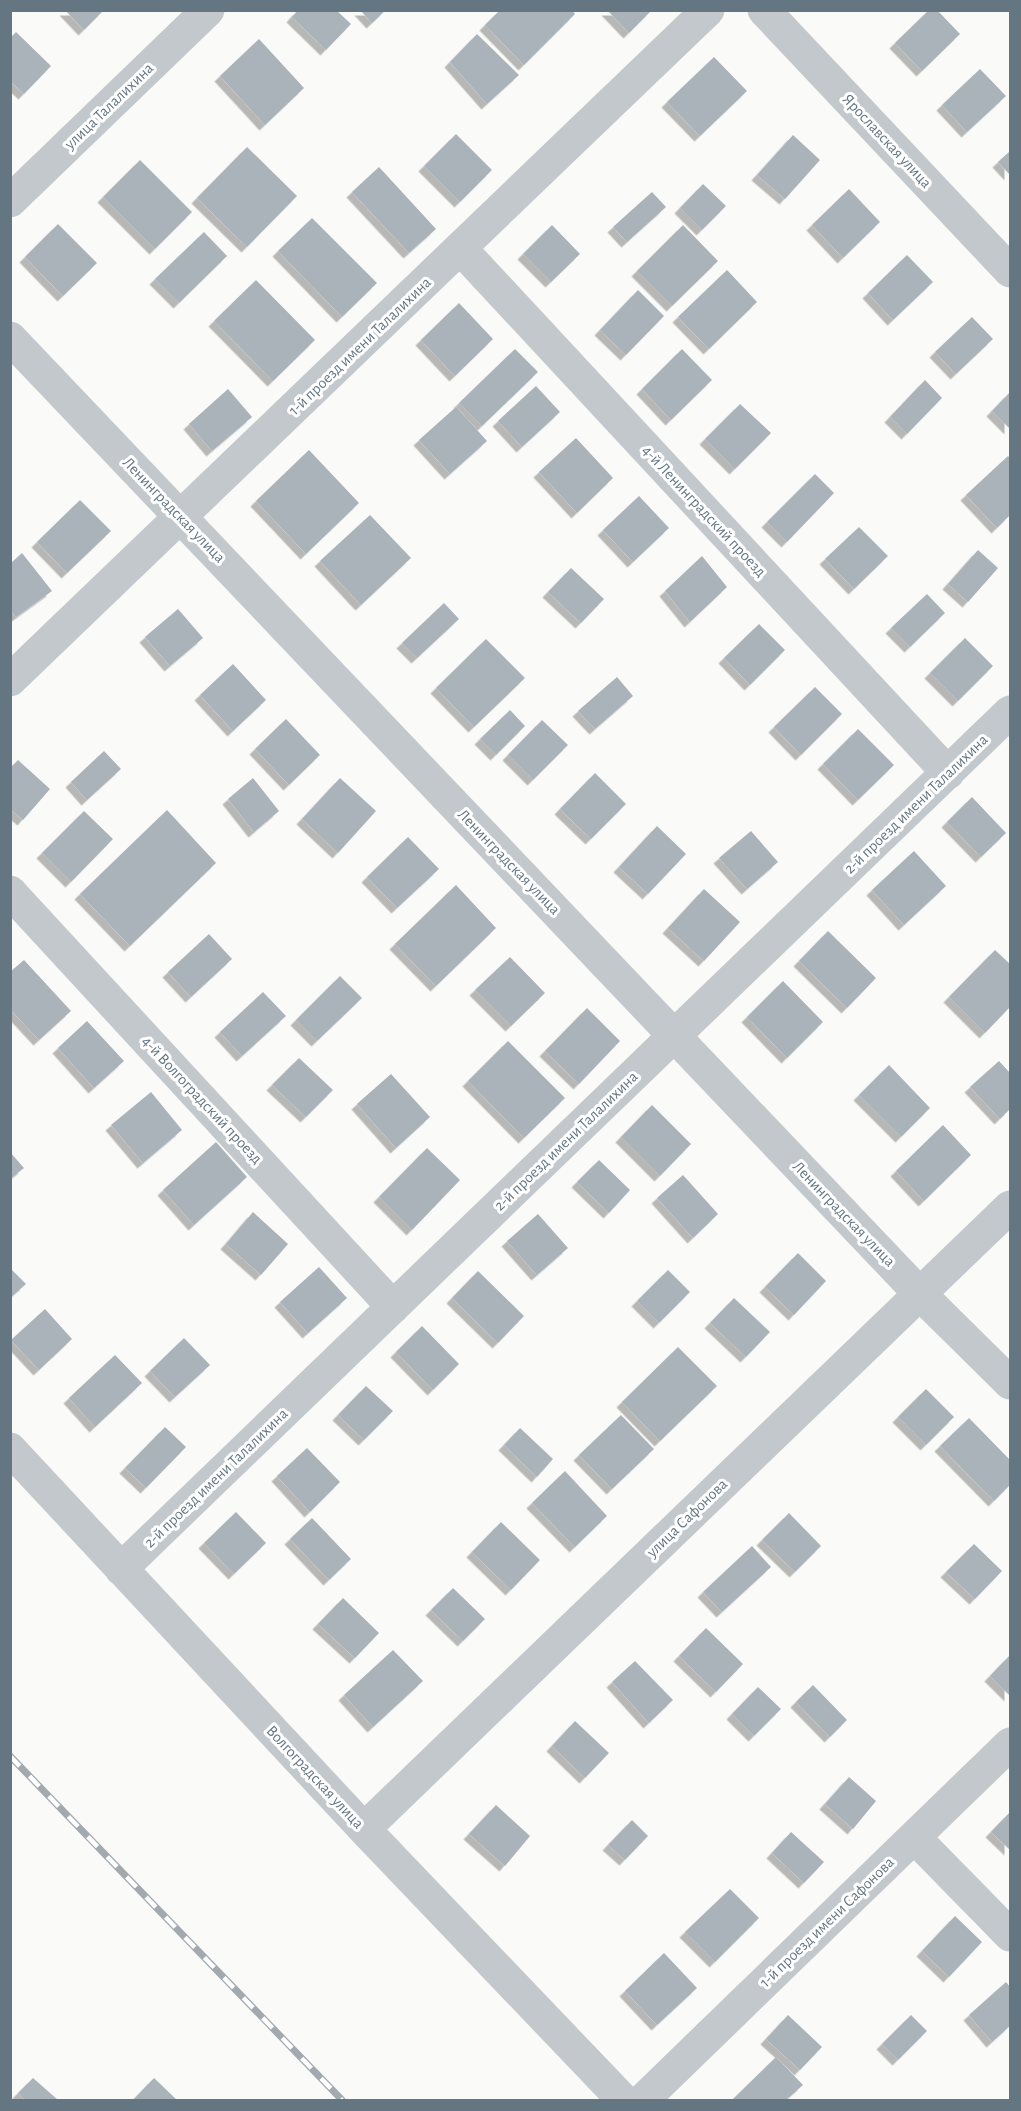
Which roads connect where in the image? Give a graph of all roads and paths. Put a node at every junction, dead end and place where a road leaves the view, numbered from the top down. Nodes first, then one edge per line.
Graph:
1 (208, 10) edge
2 (708, 10) edge
3 (764, 10) edge
4 (10, 201) edge
5 (461, 249) junction
6 (1011, 271) edge
7 (10, 338) edge
8 (181, 517) junction
9 (10, 680) edge
10 (1011, 712) edge
11 (948, 773) junction
12 (10, 892) edge
13 (675, 1036) junction
14 (1011, 1208) edge
15 (920, 1294) junction
16 (393, 1307) junction
17 (1011, 1383) edge
18 (10, 1449) edge
19 (122, 1569) junction
20 (1011, 1744) edge
21 (364, 1829) junction
22 (914, 1837) junction
23 (1011, 1935) edge
24 (623, 2100) edge
25 (643, 2100) edge

1 - 4 street, улица Талалихина
2 - 5 street, 1-й проезд имени Талалихина
3 - 6 street, Ярославская улица
5 - 8 street, 1-й проезд имени Талалихина
5 - 11 street, 4-й Ленинградский проезд
7 - 8 street, Ленинградская улица
8 - 9 street, 1-й проезд имени Талалихина
8 - 13 street, Ленинградская улица
10 - 11 street, 2-й проезд имени Талалихина
11 - 13 street, 2-й проезд имени Талалихина
12 - 16 street, 4-й Волгоградский проезд
13 - 15 street, Ленинградская улица
13 - 16 street, 2-й проезд имени Талалихина
14 - 15 street, улица Сафонова
15 - 17 street, Ленинградская улица
15 - 21 street, улица Сафонова
16 - 19 street, 2-й проезд имени Талалихина
18 - 19 street, Волгоградская улица
19 - 21 street, Волгоградская улица
20 - 22 street, 1-й проезд имени Сафонова
21 - 24 street, Волгоградская улица
22 - 23 street
22 - 25 street, 1-й проезд имени Сафонова

